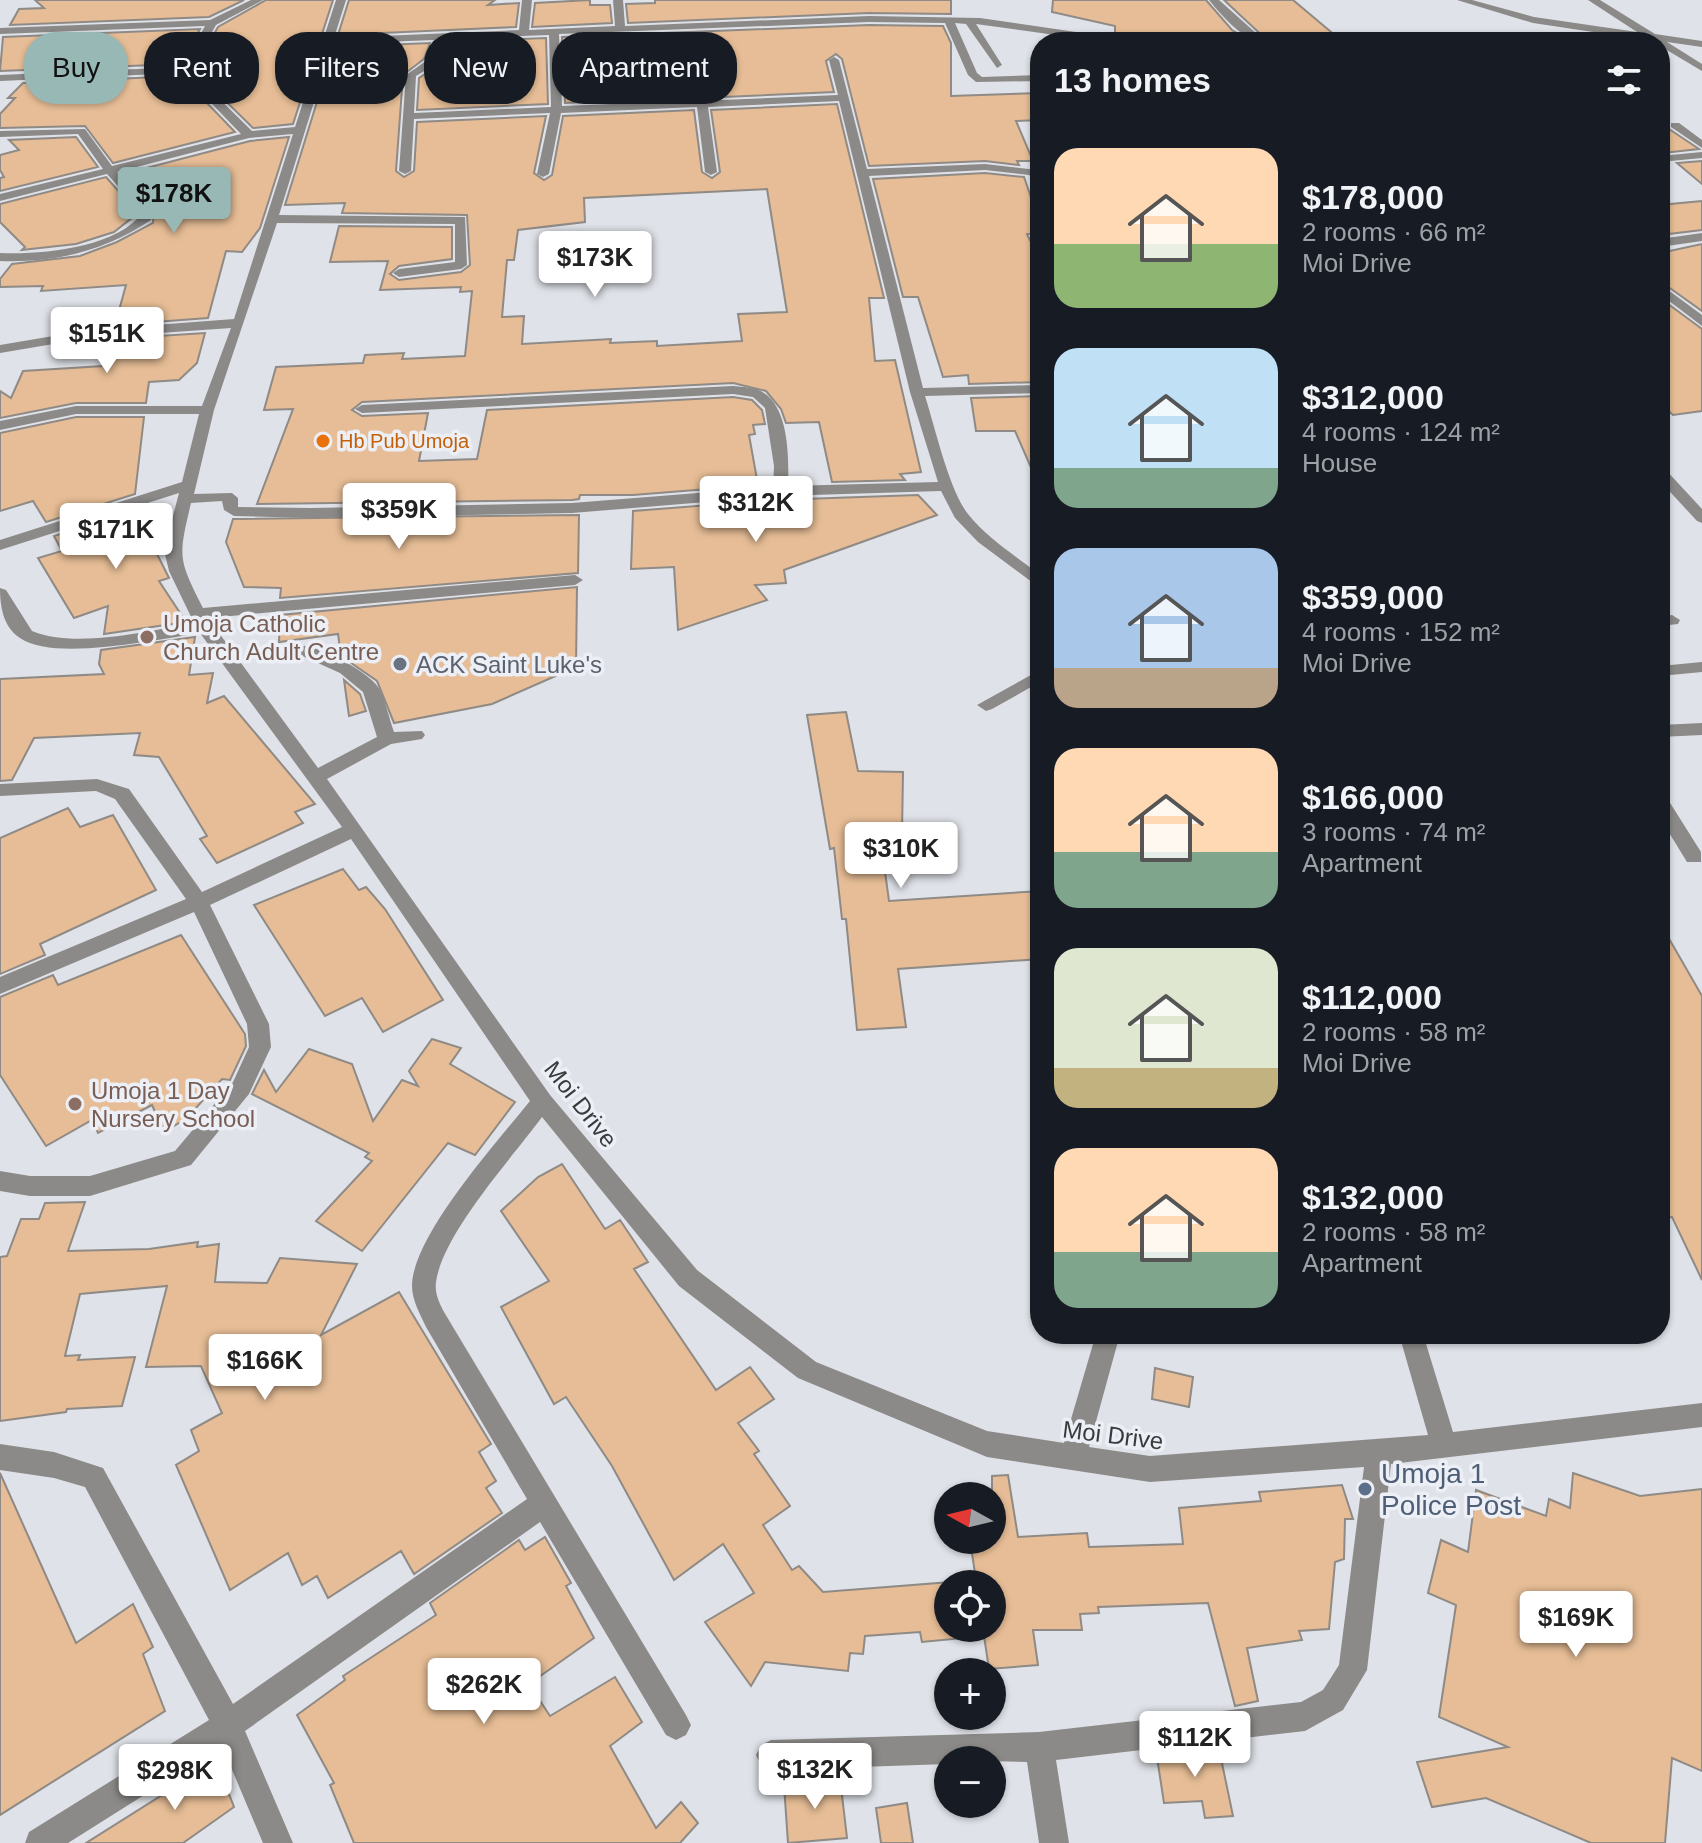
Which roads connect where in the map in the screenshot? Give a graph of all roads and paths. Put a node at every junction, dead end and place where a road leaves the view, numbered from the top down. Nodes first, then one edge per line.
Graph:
1 (258, 0) edge
2 (341, 0) edge
3 (527, 0) edge
4 (618, 0) edge
5 (1214, 0) edge
6 (1462, 0) edge
7 (1593, 0) edge
8 (949, 21) junction
9 (969, 21) junction
10 (212, 23) junction
11 (620, 29) junction
12 (0, 31) edge
13 (524, 31) junction
14 (554, 31) junction
15 (207, 32) edge
16 (329, 32) edge
17 (507, 32) edge
18 (1052, 32) edge
19 (1248, 32) edge
20 (1611, 32) edge
21 (1645, 32) edge
22 (1670, 41) edge
23 (1702, 44) edge
24 (1670, 48) edge
25 (834, 60) dead end
26 (997, 65) dead end
27 (424, 67) edge
28 (1030, 68) edge
29 (1702, 68) edge
30 (971, 71) junction
31 (144, 72) edge
32 (0, 78) edge
33 (1030, 78) edge
34 (842, 98) junction
35 (737, 102) edge
36 (218, 104) edge
37 (308, 104) edge
38 (697, 104) joint
39 (554, 108) junction
40 (410, 116) junction
41 (1675, 125) dead end
42 (300, 130) junction
43 (0, 134) edge
44 (249, 135) junction
45 (1702, 145) edge
46 (1702, 155) edge
47 (1670, 158) edge
48 (110, 171) junction
49 (405, 171) dead end
50 (711, 172) dead end
51 (1030, 172) edge
52 (861, 173) junction
53 (543, 174) dead end
54 (0, 198) edge
55 (272, 219) junction
56 (1702, 237) edge
57 (1670, 242) edge
58 (0, 257) edge
59 (399, 273) dead end
60 (1670, 296) edge
61 (1702, 322) edge
62 (239, 323) junction
63 (0, 349) edge
64 (1030, 389) edge
65 (917, 392) junction
66 (362, 409) dead end
67 (207, 410) junction
68 (0, 426) edge
69 (1670, 481) edge
70 (947, 486) junction
71 (780, 491) junction
72 (185, 492) junction
73 (1695, 502) edge
74 (1702, 518) edge
75 (0, 545) edge
76 (1030, 575) edge
77 (575, 580) dead end
78 (0, 593) edge
79 (200, 620) junction
80 (304, 650) dead end
81 (1702, 667) edge
82 (1670, 670) edge
83 (1030, 681) edge
84 (986, 705) dead end
85 (1702, 729) edge
86 (1670, 731) edge
87 (416, 735) dead end
88 (387, 739) junction
89 (315, 777) junction
90 (0, 790) edge
91 (1670, 819) edge
92 (354, 829) junction
93 (1694, 857) dead end
94 (199, 902) junction
95 (0, 986) edge
96 (542, 1101) junction
97 (0, 1181) edge
98 (1105, 1344) edge
99 (1414, 1344) edge
100 (1702, 1415) edge
101 (1444, 1445) junction
102 (1379, 1453) junction
103 (0, 1457) edge
104 (1073, 1457) junction
105 (546, 1502) junction
106 (228, 1725) junction
107 (676, 1725) dead end
108 (1039, 1747) junction
109 (771, 1755) dead end
110 (40, 1843) edge
111 (278, 1843) edge
112 (1054, 1843) edge

1 - 10 street
2 - 16 street, Moi Drive
3 - 13 street
4 - 11 street
5 - 19 street
6 - 20 street
7 - 21 street
8 - 9 street
8 - 11 street
8 - 30 street
9 - 18 street
9 - 26 street
10 - 12 street
10 - 15 street
11 - 14 street
13 - 14 street
13 - 17 street
14 - 39 street
22 - 23 street
24 - 29 street
25 - 34 street
27 - 40 street
28 - 30 street
30 - 33 street
31 - 32 street
34 - 35 street
34 - 52 street
36 - 44 street
37 - 42 street, Moi Drive
38 - 39 street
38 - 50 street
39 - 40 street
39 - 53 street
40 - 49 street
41 - 45 street
42 - 44 street
42 - 55 street, Moi Drive
43 - 48 street
44 - 48 street
46 - 47 street
48 - 54 street
48 - 58 street
51 - 52 street
52 - 65 street
55 - 59 street
55 - 62 street, Moi Drive
56 - 57 street
60 - 61 street
62 - 63 street
62 - 67 street, Moi Drive
64 - 65 street
65 - 70 street
66 - 71 street
67 - 68 street
67 - 72 street, Moi Drive
69 - 73 street
70 - 71 street
70 - 76 street
71 - 72 street
72 - 75 street
72 - 79 street, Moi Drive
73 - 74 street
77 - 79 street
78 - 79 street
79 - 89 street, Moi Drive
80 - 88 street
81 - 82 street
83 - 84 street
85 - 86 street
87 - 88 street
88 - 89 street
89 - 92 street, Moi Drive
90 - 94 street
91 - 93 street
92 - 94 street
92 - 96 street, Moi Drive
94 - 95 street
94 - 97 street
96 - 104 street, Moi Drive
96 - 105 street
98 - 104 street
99 - 101 street
100 - 101 street, Moi Drive
101 - 102 street, Moi Drive
102 - 104 street, Moi Drive
102 - 108 street
103 - 106 street
105 - 106 street
105 - 107 street
106 - 110 street
106 - 111 street
108 - 109 street
108 - 112 street

